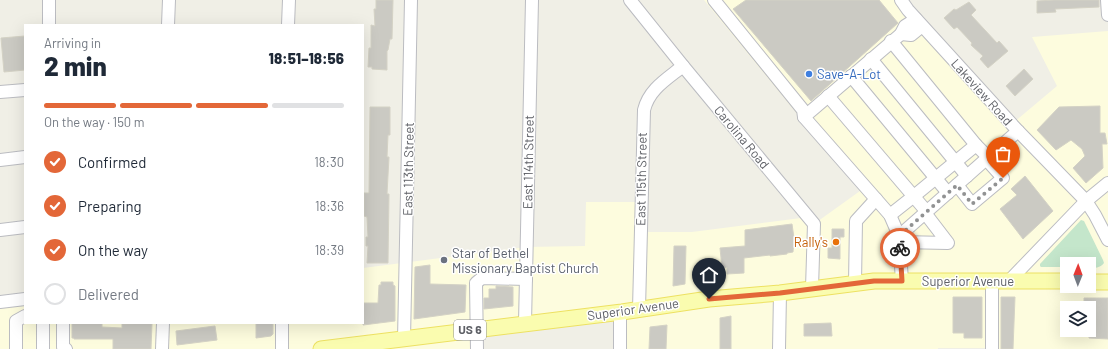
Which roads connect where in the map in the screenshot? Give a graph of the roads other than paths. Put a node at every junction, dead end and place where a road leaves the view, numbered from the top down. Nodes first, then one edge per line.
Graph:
1 (49, 0) edge
2 (169, 0) edge
3 (289, 0) edge
4 (411, 0) edge
5 (532, 0) edge
6 (630, 0) edge
7 (714, 0) edge
8 (901, 0) edge
9 (1107, 0) edge
10 (1108, 15) edge
11 (919, 22) junction
12 (49, 24) edge
13 (168, 24) edge
14 (288, 24) edge
15 (896, 38) junction
16 (871, 59) junction
17 (683, 66) junction
18 (851, 76) junction
19 (24, 90) edge
20 (0, 92) edge
21 (828, 96) junction
22 (804, 117) junction
23 (1018, 131) junction
24 (976, 145) junction
25 (24, 157) edge
26 (987, 158) junction
27 (0, 160) edge
28 (956, 163) junction
29 (967, 176) junction
30 (935, 180) junction
31 (1108, 183) edge
32 (952, 189) junction
33 (914, 196) junction
34 (876, 199) junction
35 (1086, 201) junction
36 (926, 213) junction
37 (890, 215) junction
38 (24, 227) edge
39 (0, 230) edge
40 (899, 239) junction
41 (1108, 240) edge
42 (526, 279) junction
43 (1009, 280) junction
44 (902, 281) junction
45 (992, 281) junction
46 (1060, 281) edge
47 (1096, 282) edge
48 (1108, 282) edge
49 (854, 284) junction
50 (812, 288) junction
51 (780, 293) junction
52 (24, 299) edge
53 (0, 302) edge
54 (639, 309) junction
55 (620, 312) junction
56 (24, 317) edge
57 (525, 323) junction
58 (43, 324) edge
59 (64, 324) edge
60 (162, 324) edge
61 (282, 324) edge
62 (477, 330) junction
63 (404, 338) junction
64 (43, 348) edge
65 (64, 348) edge
66 (344, 348) edge
67 (16, 349) edge
68 (162, 349) edge
69 (282, 349) edge
70 (321, 349) edge
71 (477, 349) edge
72 (620, 349) edge
73 (779, 349) edge
74 (992, 349) edge

1 - 12 street
2 - 13 street
3 - 14 street
4 - 63 street, East 113th Street
5 - 42 street, East 114th Street
6 - 17 street, Carolina Road
7 - 22 street
8 - 11 street, Lakeview Road
9 - 10 street
11 - 15 street
11 - 23 street, Lakeview Road
15 - 16 street
15 - 24 street
16 - 18 street
16 - 28 street
17 - 50 street, Carolina Road
17 - 54 street, East 115th Street
18 - 21 street
18 - 30 street
19 - 20 street
21 - 22 street
21 - 33 street
22 - 34 street
23 - 26 street
23 - 35 street, Lakeview Road
24 - 26 street
24 - 28 street
25 - 27 street
26 - 29 street
26 - 32 street
28 - 29 street
28 - 30 street
29 - 32 street
30 - 32 street
30 - 33 street
31 - 35 street
32 - 36 street
33 - 36 street
33 - 37 street
34 - 37 street
34 - 49 street
35 - 41 street, Lakeview Road
35 - 43 street
36 - 40 street
36 - 40 street
37 - 40 street
38 - 39 street
40 - 44 street
42 - 57 street, East 114th Street
42 - 62 street
43 - 45 main road, Superior Avenue / US 6
43 - 46 main road, Superior Avenue / US 6
44 - 45 main road, Superior Avenue / US 6
44 - 49 main road, Superior Avenue / US 6
45 - 74 street
47 - 48 main road
49 - 50 main road, Superior Avenue / US 6
50 - 51 main road, Superior Avenue / US 6
51 - 54 main road, Superior Avenue / US 6
51 - 73 street
52 - 53 street
54 - 55 main road, Superior Avenue / US 6
55 - 57 main road, Superior Avenue / US 6
55 - 72 street
56 - 67 street
57 - 62 main road, Superior Avenue / US 6
58 - 64 street
59 - 65 street
60 - 68 street
61 - 69 street
62 - 63 main road, Superior Avenue / US 6
62 - 71 street
63 - 66 main road, Superior Avenue / US 6
64 - 65 street
66 - 70 main road, Superior Avenue / US 6

